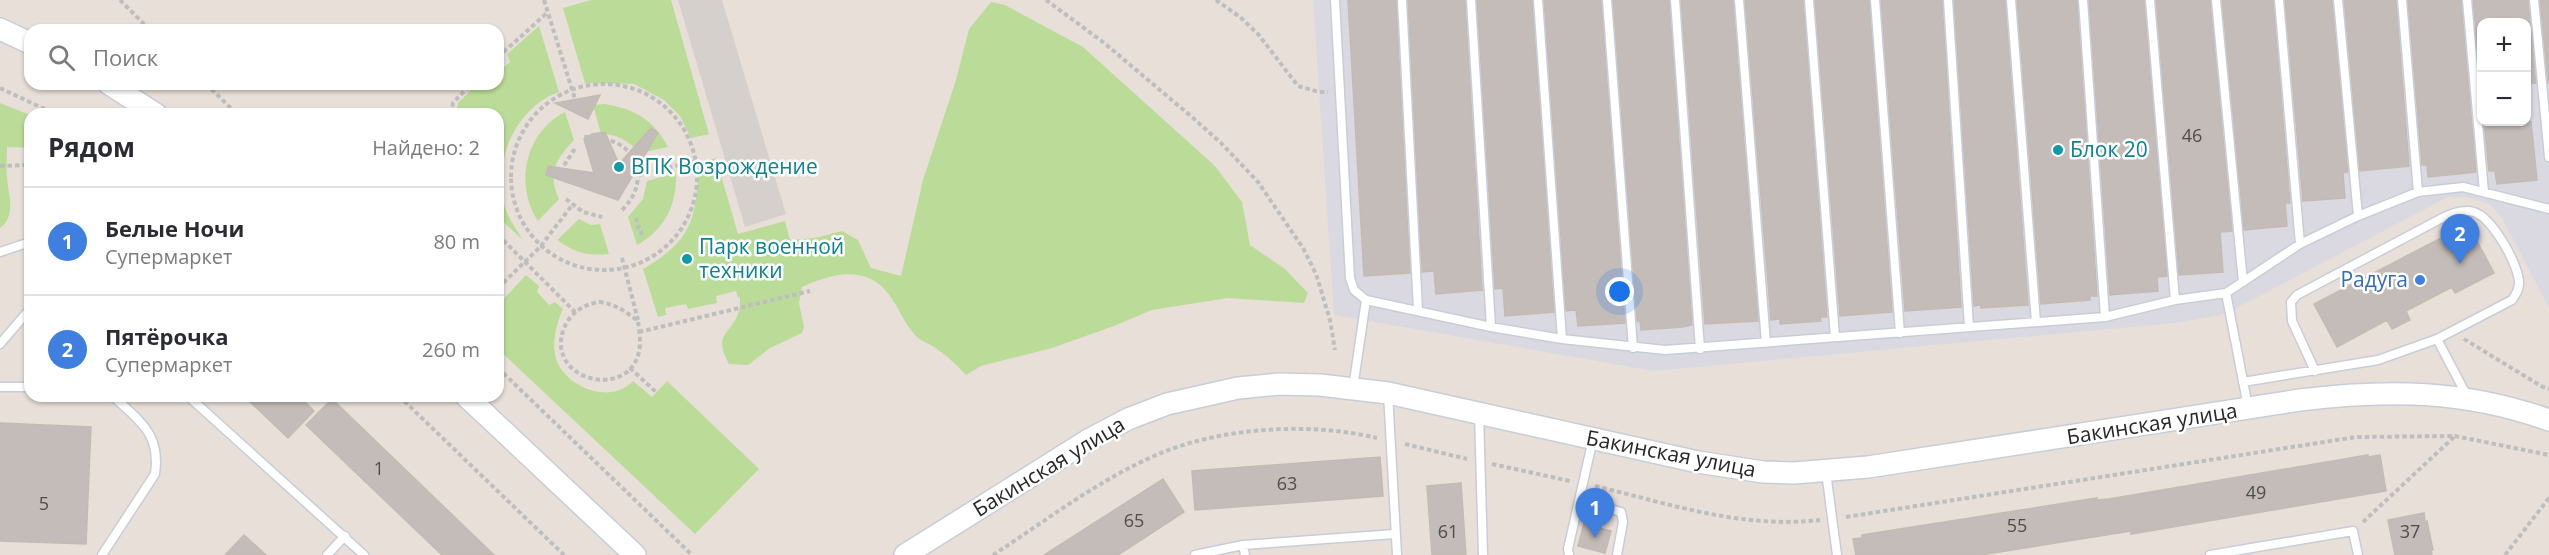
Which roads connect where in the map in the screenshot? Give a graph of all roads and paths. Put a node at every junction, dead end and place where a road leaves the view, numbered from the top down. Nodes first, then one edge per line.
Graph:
1 (120, 0) edge
2 (544, 0) edge
3 (1046, 0) edge
4 (1216, 0) edge
5 (1335, 0) edge
6 (1402, 0) edge
7 (1471, 0) edge
8 (1538, 0) edge
9 (1607, 0) edge
10 (1675, 0) edge
11 (1739, 0) edge
12 (1809, 0) edge
13 (1875, 0) edge
14 (1948, 0) edge
15 (2011, 0) edge
16 (2083, 0) edge
17 (2150, 0) edge
18 (2216, 0) edge
19 (2279, 0) edge
20 (2338, 0) edge
21 (2402, 0) edge
22 (2467, 0) edge
23 (2534, 0) edge
24 (548, 12) junction
25 (144, 24) edge
26 (0, 29) edge
27 (24, 40) edge
28 (504, 52) edge
29 (0, 88) edge
30 (573, 89) junction
31 (118, 90) edge
32 (212, 90) edge
33 (465, 90) edge
34 (1341, 90) junction
35 (42, 108) edge
36 (147, 108) edge
37 (231, 108) edge
38 (452, 108) edge
39 (580, 115) dead end
40 (586, 135) dead end
41 (576, 147) dead end
42 (629, 152) dead end
43 (2549, 157) edge
44 (696, 161) junction
45 (24, 165) edge
46 (638, 165) dead end
47 (0, 166) edge
48 (639, 175) junction
49 (562, 180) dead end
50 (2418, 192) junction
51 (2484, 192) junction
52 (566, 199) dead end
53 (573, 204) junction
54 (2549, 209) edge
55 (622, 210) dead end
56 (2358, 216) junction
57 (602, 217) dead end
58 (636, 218) dead end
59 (642, 235) dead end
60 (504, 241) edge
61 (24, 244) edge
62 (2300, 244) junction
63 (540, 246) junction
64 (0, 252) edge
65 (622, 258) dead end
66 (525, 262) junction
67 (626, 269) junction
68 (504, 282) edge
69 (2243, 282) junction
70 (810, 291) dead end
71 (2226, 293) junction
72 (1366, 300) junction
73 (2175, 300) junction
74 (1418, 310) junction
75 (575, 312) junction
76 (2105, 316) junction
77 (24, 319) edge
78 (638, 321) junction
79 (2037, 322) junction
80 (1491, 327) junction
81 (1969, 327) junction
82 (639, 332) junction
83 (2452, 332) junction
84 (1900, 333) junction
85 (1835, 337) junction
86 (1562, 339) junction
87 (2437, 339) junction
88 (1766, 343) junction
89 (0, 344) edge
90 (1633, 348) junction
91 (1700, 349) junction
92 (1335, 350) dead end
93 (630, 368) junction
94 (2315, 371) junction
95 (504, 374) edge
96 (2243, 382) junction
97 (0, 387) edge
98 (24, 387) edge
99 (1353, 388) junction
100 (2549, 389) edge
101 (656, 392) dead end
102 (1388, 393) junction
103 (2469, 398) junction
104 (119, 402) edge
105 (195, 402) edge
106 (405, 402) edge
107 (472, 402) edge
108 (2249, 409) junction
109 (1479, 412) junction
110 (2549, 420) edge
111 (2455, 436) dead end
112 (1593, 439) junction
113 (1825, 471) junction
114 (2549, 498) edge
115 (1579, 500) junction
116 (2354, 531) junction
117 (1395, 534) junction
118 (345, 536) junction
119 (1244, 545) junction
120 (102, 555) edge
121 (327, 555) edge
122 (364, 555) edge
123 (564, 555) edge
124 (635, 555) edge
125 (692, 555) edge
126 (905, 555) edge
127 (1195, 555) edge
128 (1245, 555) edge
129 (1397, 555) edge
130 (1483, 555) edge
131 (1569, 555) edge
132 (1617, 555) edge
133 (1838, 555) edge
134 (2210, 555) edge
135 (2358, 555) edge
136 (2505, 555) edge

1 - 25 path
2 - 24 path
3 - 92 path
4 - 34 path
5 - 34 lane
6 - 74 lane
7 - 80 lane
8 - 86 lane
9 - 90 lane
10 - 91 lane
11 - 88 lane
12 - 85 lane
13 - 84 lane
14 - 81 lane
15 - 79 lane
16 - 76 lane
17 - 73 lane
18 - 69 lane
19 - 62 lane
20 - 56 lane
21 - 50 lane
22 - 51 lane
23 - 43 lane
24 - 28 path
24 - 30 path
26 - 27 street
29 - 35 path
30 - 39 path
30 - 44 path
30 - 63 path
31 - 36 street
32 - 37 path
33 - 38 path
34 - 72 lane
40 - 42 path
41 - 49 path
44 - 48 path
44 - 67 path
45 - 47 path
46 - 48 path
48 - 55 path
50 - 51 lane
50 - 56 lane
51 - 54 lane
52 - 53 path
53 - 57 path
53 - 63 path
56 - 62 lane
58 - 59 path
60 - 66 path
61 - 64 lane
62 - 69 lane
63 - 66 path
63 - 67 path
65 - 67 path
66 - 68 path
66 - 75 path
67 - 78 path
69 - 71 lane
70 - 82 path
71 - 73 lane
71 - 96 lane
72 - 74 lane
72 - 99 lane
73 - 76 lane
74 - 80 lane
75 - 78 path
75 - 93 path
76 - 79 lane
77 - 89 lane
78 - 82 path
79 - 81 lane
80 - 86 lane
81 - 84 lane
82 - 93 path
83 - 87 lane
83 - 94 lane
83 - 100 path
84 - 85 lane
85 - 88 lane
86 - 90 lane
87 - 94 lane
87 - 103 lane
88 - 91 lane
90 - 91 lane
93 - 101 path
94 - 96 lane
95 - 125 path
96 - 108 lane
97 - 98 lane
99 - 102 street, Бакинская улица
99 - 126 street, Бакинская улица
102 - 109 street, Бакинская улица
102 - 117 lane
103 - 108 street, Бакинская улица
103 - 110 street, Бакинская улица
104 - 120 lane
105 - 118 lane
106 - 123 path
107 - 124 street
108 - 113 street, Бакинская улица
109 - 112 street, Бакинская улица
109 - 130 lane
111 - 116 path
112 - 113 street, Бакинская улица
112 - 115 lane
113 - 133 lane
114 - 136 path
115 - 131 lane
115 - 132 lane
116 - 134 lane
116 - 135 lane
117 - 119 lane
117 - 129 lane
118 - 121 lane
118 - 122 lane
119 - 127 lane
119 - 128 lane

